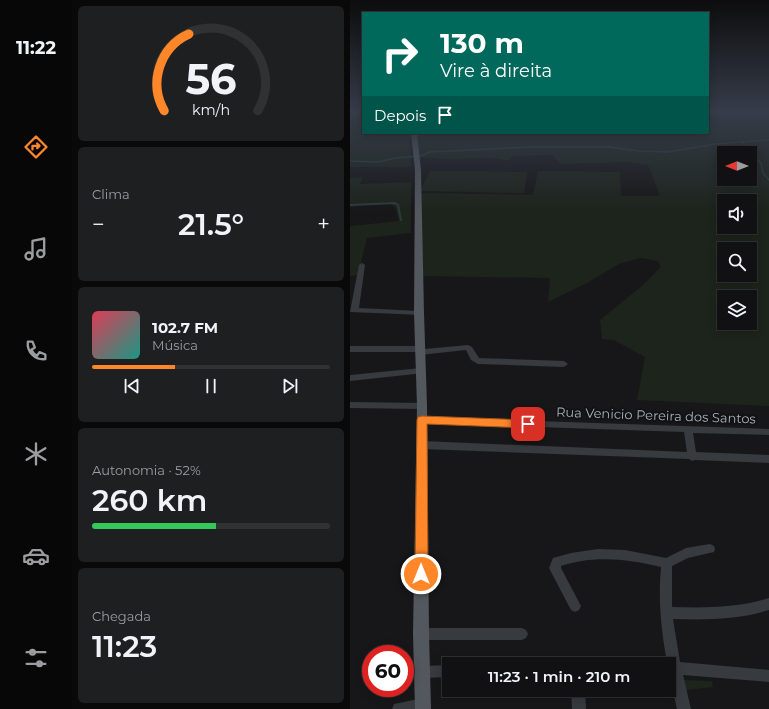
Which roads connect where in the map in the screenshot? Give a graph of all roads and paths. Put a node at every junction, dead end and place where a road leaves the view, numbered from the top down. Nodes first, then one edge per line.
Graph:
1 (415, 145) edge
2 (362, 265) dead end
3 (353, 310) edge
4 (419, 313) junction
5 (350, 349) edge
6 (420, 351) junction
7 (564, 364) dead end
8 (421, 371) junction
9 (350, 378) edge
10 (350, 405) edge
11 (422, 406) junction
12 (422, 420) junction
13 (688, 430) junction
14 (769, 432) edge
15 (422, 444) junction
16 (692, 457) junction
17 (769, 460) edge
18 (710, 549) dead end
19 (667, 563) junction
20 (769, 604) edge
21 (575, 606) dead end
22 (667, 613) junction
23 (421, 634) junction
24 (522, 634) dead end
25 (671, 657) edge
26 (676, 667) edge
27 (442, 671) edge
28 (422, 672) junction
29 (769, 676) edge
30 (676, 681) edge
31 (578, 697) edge
32 (423, 707) edge
33 (399, 709) edge
34 (579, 709) edge
35 (684, 709) edge

1 - 4 main road
2 - 3 street
3 - 4 street
4 - 6 main road
5 - 6 street
6 - 7 street
6 - 8 main road
8 - 9 street
8 - 11 main road
10 - 11 street
11 - 12 main road
12 - 13 street, Rua Venicio Pereira dos Santos
12 - 15 main road
13 - 14 street, Rua Venicio Pereira dos Santos
13 - 16 street
15 - 16 street
15 - 23 main road
16 - 17 street
18 - 19 street
19 - 21 street
19 - 22 street
20 - 22 street
22 - 25 street
23 - 24 street
23 - 28 main road
26 - 29 street
27 - 28 street
28 - 32 main road
30 - 35 street
31 - 34 street
32 - 33 street

